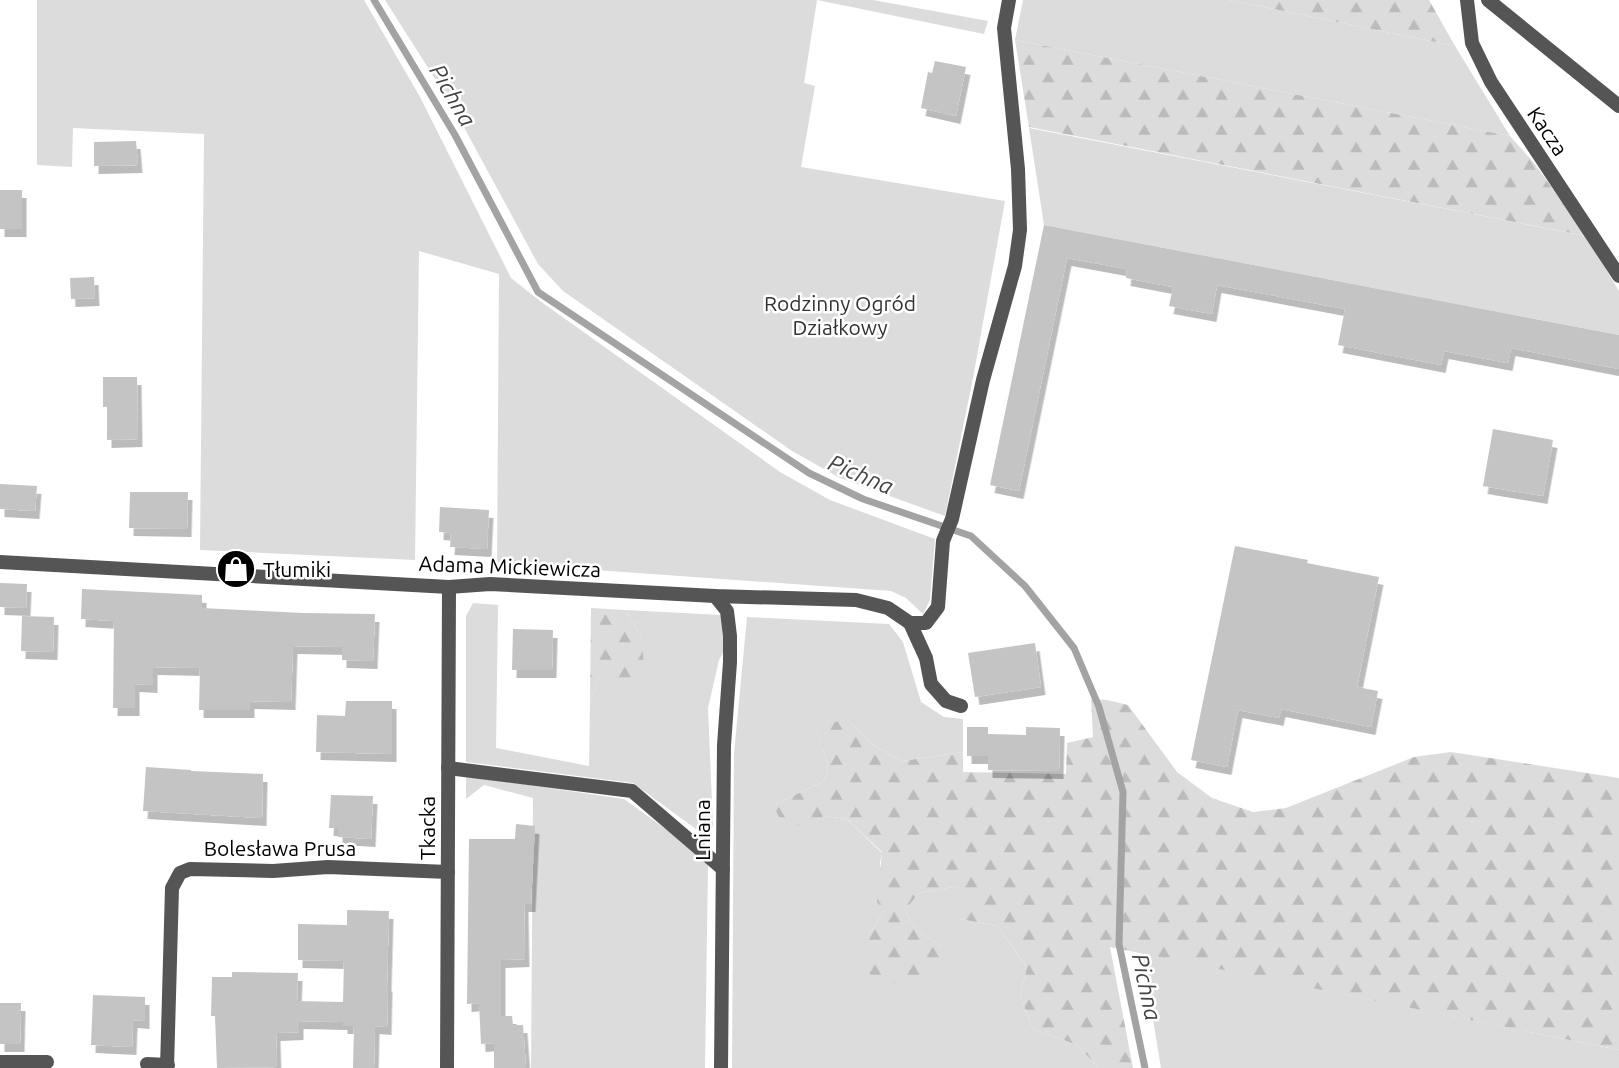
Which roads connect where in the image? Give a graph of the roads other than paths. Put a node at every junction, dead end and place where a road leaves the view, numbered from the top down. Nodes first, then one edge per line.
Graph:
1 (1009, 0) edge
2 (1466, 0) edge
3 (1488, 0) edge
4 (1619, 106) edge
5 (1619, 276) edge
6 (0, 562) edge
7 (449, 587) junction
8 (715, 596) junction
9 (910, 622) junction
10 (961, 706) dead end
11 (448, 768) junction
12 (723, 869) junction
13 (448, 872) junction
14 (0, 1062) edge
15 (47, 1062) dead end
16 (147, 1064) dead end
17 (168, 1066) edge
18 (447, 1068) edge
19 (721, 1068) edge

1 - 9 street
2 - 5 street, Kacza
3 - 4 street
6 - 7 street, Adama Mickiewicza
7 - 8 street, Adama Mickiewicza
7 - 11 street, Tkacka
8 - 9 street, Adama Mickiewicza
8 - 12 street, Lniana
9 - 10 street
11 - 12 street
11 - 13 street, Tkacka
12 - 19 street, Lniana
13 - 17 street, Bolesława Prusa
13 - 18 street, Tkacka
14 - 15 street
16 - 17 street, Bolesława Prusa

